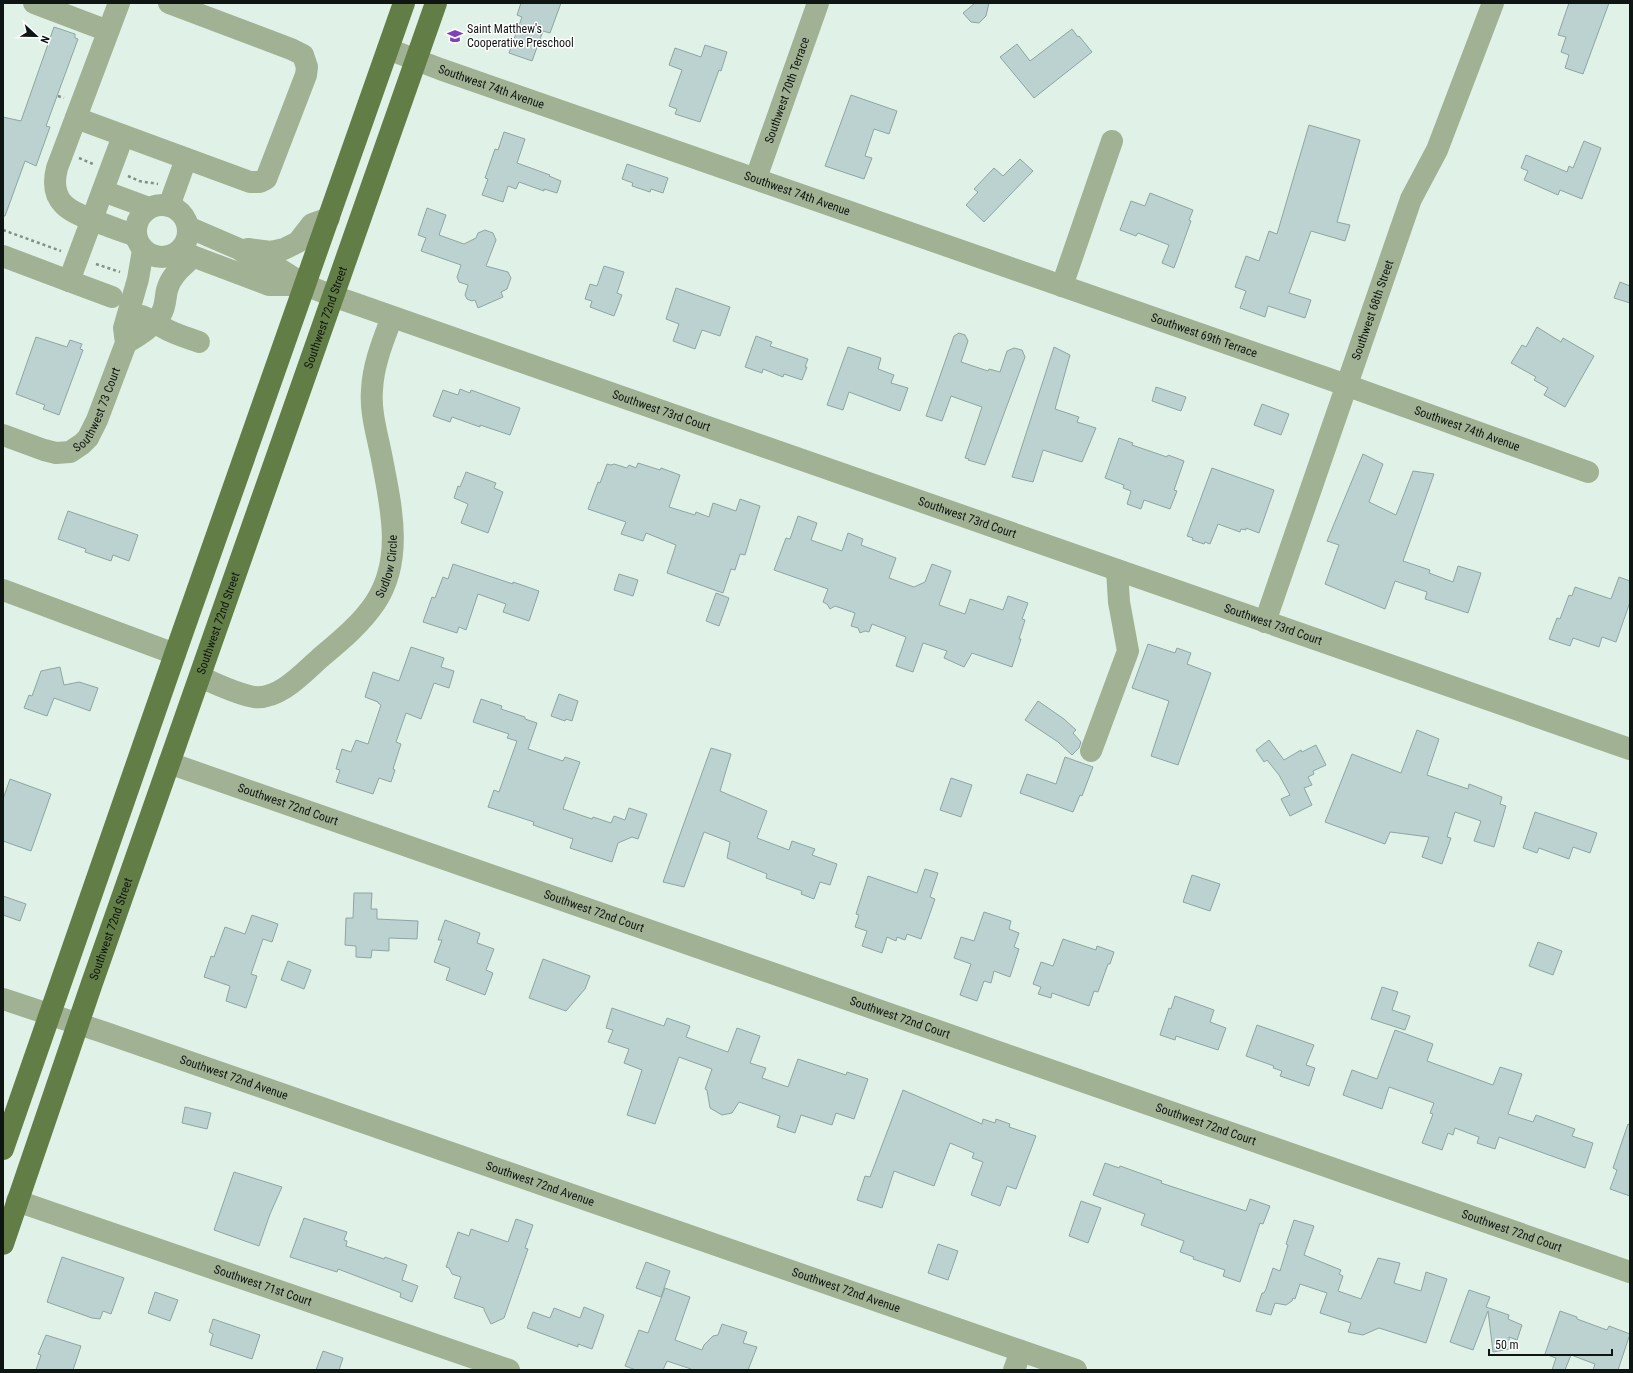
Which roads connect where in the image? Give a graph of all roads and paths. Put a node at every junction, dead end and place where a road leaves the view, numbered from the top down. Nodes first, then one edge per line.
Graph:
1 (34, 3) edge
2 (119, 3) edge
3 (169, 3) edge
4 (404, 3) edge
5 (436, 3) edge
6 (818, 3) edge
7 (1493, 3) edge
8 (108, 31) junction
9 (388, 49) junction
10 (416, 60) junction
11 (76, 118) junction
12 (123, 136) junction
13 (1112, 141) dead end
14 (73, 156) dead end
15 (186, 159) junction
16 (96, 165) dead end
17 (122, 174) dead end
18 (756, 178) junction
19 (161, 184) dead end
20 (103, 191) junction
21 (159, 207) junction
22 (329, 218) junction
23 (92, 220) junction
24 (188, 227) junction
25 (140, 243) junction
26 (239, 249) junction
27 (186, 254) junction
28 (3, 256) edge
29 (89, 262) dead end
30 (123, 273) dead end
31 (70, 281) junction
32 (305, 285) junction
33 (1062, 286) junction
34 (333, 296) junction
35 (112, 297) dead end
36 (129, 312) junction
37 (392, 317) junction
38 (156, 321) junction
39 (199, 342) dead end
40 (126, 343) junction
41 (1347, 386) junction
42 (3, 435) edge
43 (1588, 472) dead end
44 (1117, 570) junction
45 (3, 590) edge
46 (1265, 622) junction
47 (185, 626) junction
48 (175, 654) junction
49 (200, 677) junction
50 (1630, 749) edge
51 (1091, 751) dead end
52 (169, 763) junction
53 (3, 998) edge
54 (49, 1014) junction
55 (78, 1024) junction
56 (3, 1149) edge
57 (17, 1201) junction
58 (3, 1244) edge
59 (1630, 1272) edge
60 (1018, 1360) edge
61 (500, 1368) edge
62 (1076, 1370) edge

1 - 8 street
2 - 8 street
3 - 15 street
4 - 9 main road
5 - 10 main road, Southwest 72nd Street
6 - 18 street, Southwest 70th Terrace
7 - 41 street, Southwest 68th Street
8 - 11 street
9 - 10 street, Southwest 74th Avenue
9 - 22 main road
10 - 18 street, Southwest 74th Avenue
10 - 34 main road, Southwest 72nd Street
11 - 12 street
11 - 23 street
12 - 15 street
12 - 20 street
13 - 33 street
14 - 16 path
15 - 21 street
17 - 19 path
18 - 33 street, Southwest 74th Avenue
20 - 21 street
20 - 23 street
21 - 24 street
21 - 25 street
22 - 26 street
22 - 32 main road
23 - 25 street
23 - 31 street
24 - 26 street
24 - 27 street
25 - 27 street
25 - 36 street, Southwest 73 Court
26 - 32 street
27 - 32 street
27 - 38 street
28 - 31 street
29 - 30 path
31 - 35 street
32 - 34 street, Southwest 73rd Court
32 - 47 main road
33 - 41 street, Southwest 69th Terrace
34 - 37 street, Southwest 73rd Court
34 - 49 main road, Southwest 72nd Street
36 - 38 street
36 - 40 street, Southwest 73 Court
37 - 44 street, Southwest 73rd Court
37 - 49 street, Sudlow Circle
38 - 39 street
38 - 40 street
40 - 42 street, Southwest 73 Court
41 - 43 street, Southwest 74th Avenue
41 - 46 street, Southwest 68th Street
44 - 46 street, Southwest 73rd Court
44 - 51 street
45 - 48 street
46 - 50 street, Southwest 73rd Court
47 - 48 main road
47 - 49 main road
48 - 54 main road
49 - 52 main road, Southwest 72nd Street
52 - 55 main road, Southwest 72nd Street
52 - 59 street, Southwest 72nd Court
53 - 54 street, Southwest 72nd Avenue
54 - 55 street, Southwest 72nd Avenue
54 - 56 main road
55 - 57 main road, Southwest 72nd Street
55 - 60 street, Southwest 72nd Avenue
57 - 58 main road, Southwest 72nd Street
57 - 61 street, Southwest 71st Court
60 - 62 street, Southwest 72nd Avenue

